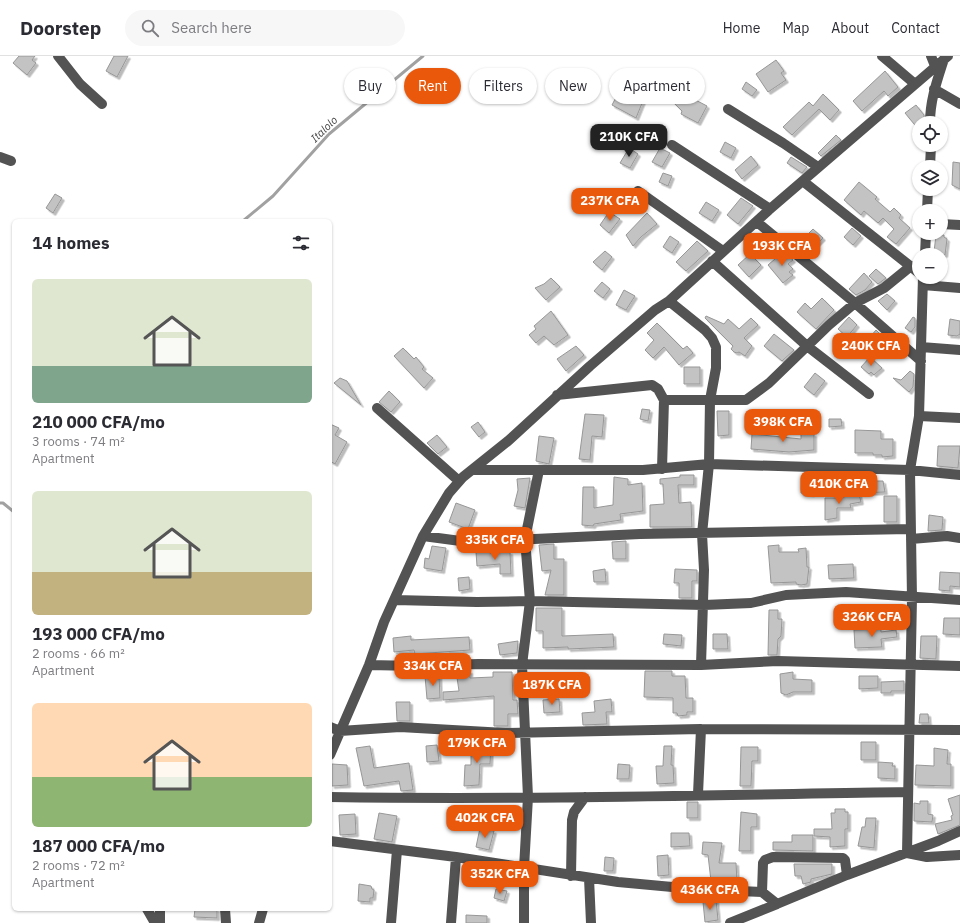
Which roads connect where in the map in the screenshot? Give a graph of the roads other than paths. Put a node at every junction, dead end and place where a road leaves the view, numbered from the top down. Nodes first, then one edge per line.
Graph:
1 (58, 56) edge
2 (882, 56) edge
3 (931, 56) edge
4 (946, 58) edge
5 (935, 66) junction
6 (915, 84) junction
7 (934, 89) junction
8 (102, 104) dead end
9 (960, 104) edge
10 (728, 109) dead end
11 (930, 116) edge
12 (672, 146) dead end
13 (0, 157) edge
14 (11, 161) dead end
15 (818, 167) junction
16 (804, 182) junction
17 (638, 191) dead end
18 (770, 209) junction
19 (757, 222) junction
20 (948, 224) edge
21 (960, 225) edge
22 (724, 251) junction
23 (712, 261) junction
24 (911, 266) joint
25 (923, 284) edge
26 (939, 284) edge
27 (960, 288) edge
28 (669, 301) junction
29 (855, 303) junction
30 (807, 346) junction
31 (921, 347) junction
32 (960, 350) edge
33 (921, 361) junction
34 (869, 394) dead end
35 (557, 395) junction
36 (664, 400) junction
37 (710, 400) junction
38 (377, 408) dead end
39 (919, 416) junction
40 (960, 418) edge
41 (709, 464) junction
42 (662, 469) junction
43 (472, 470) junction
44 (539, 470) junction
45 (910, 470) junction
46 (960, 475) edge
47 (459, 481) junction
48 (702, 534) junction
49 (910, 534) junction
50 (423, 536) junction
51 (960, 538) edge
52 (525, 539) junction
53 (912, 598) junction
54 (395, 600) junction
55 (960, 600) edge
56 (530, 601) junction
57 (704, 605) junction
58 (369, 665) junction
59 (522, 665) junction
60 (701, 665) junction
61 (909, 665) junction
62 (960, 666) edge
63 (335, 729) edge
64 (701, 729) junction
65 (908, 729) junction
66 (960, 730) edge
67 (525, 732) junction
68 (332, 745) edge
69 (908, 792) junction
70 (698, 794) junction
71 (332, 797) edge
72 (528, 797) junction
73 (585, 797) junction
74 (960, 831) edge
75 (332, 841) edge
76 (397, 850) junction
77 (907, 853) junction
78 (960, 855) edge
79 (456, 858) junction
80 (524, 868) junction
81 (847, 875) junction
82 (571, 876) junction
83 (590, 878) junction
84 (762, 892) junction
85 (777, 904) junction
86 (148, 911) edge
87 (160, 911) edge
88 (225, 911) edge
89 (262, 911) edge
90 (155, 923) edge
91 (160, 923) edge
92 (226, 923) edge
93 (259, 923) edge
94 (391, 923) edge
95 (451, 923) edge
96 (524, 923) edge
97 (591, 923) edge
98 (730, 923) edge

1 - 8 street
2 - 6 street
3 - 5 street
4 - 5 street
4 - 7 street
5 - 6 street
6 - 15 street
7 - 9 street
7 - 11 street
10 - 15 street
12 - 18 street
13 - 14 street
15 - 16 street
16 - 18 street
16 - 24 street
17 - 22 street
18 - 19 street
19 - 22 street
19 - 29 street
20 - 21 street
22 - 23 street
23 - 28 street
23 - 30 street
24 - 29 street
25 - 31 street
26 - 27 street
28 - 35 street
28 - 37 street
29 - 30 street
29 - 33 street
30 - 34 street
30 - 37 street
31 - 32 street
31 - 33 street
33 - 39 street
35 - 36 street
35 - 43 street
36 - 37 street
36 - 42 street
37 - 41 street
38 - 47 street
39 - 40 street
39 - 45 street
41 - 42 street
41 - 45 street
41 - 48 street
42 - 44 street
43 - 44 street
43 - 47 street
44 - 52 street
45 - 46 street
45 - 49 street
47 - 50 street
48 - 49 street
48 - 52 street
48 - 57 street
49 - 51 street
49 - 53 street
50 - 52 street
50 - 54 street
52 - 56 street
53 - 55 street
53 - 57 street
53 - 61 street
54 - 56 street
54 - 58 street
56 - 57 street
56 - 59 street
57 - 60 street
58 - 59 street
58 - 63 street
59 - 60 street
59 - 67 street
60 - 61 street
61 - 62 street
61 - 65 street
63 - 67 street
63 - 68 street
64 - 65 street
64 - 67 street
64 - 70 street
65 - 66 street
65 - 69 street
67 - 72 street
69 - 70 street
69 - 77 street
70 - 73 street
71 - 72 street
72 - 73 street
72 - 80 street
73 - 82 street
74 - 77 street
75 - 76 street
76 - 79 street
76 - 94 street
77 - 78 street
77 - 81 street
79 - 80 street
79 - 95 street
80 - 82 street
80 - 96 street
81 - 84 street
81 - 85 street
82 - 83 street
83 - 84 street
83 - 97 street
84 - 85 street
85 - 98 street
86 - 90 street
87 - 91 street
88 - 92 street
89 - 93 street

